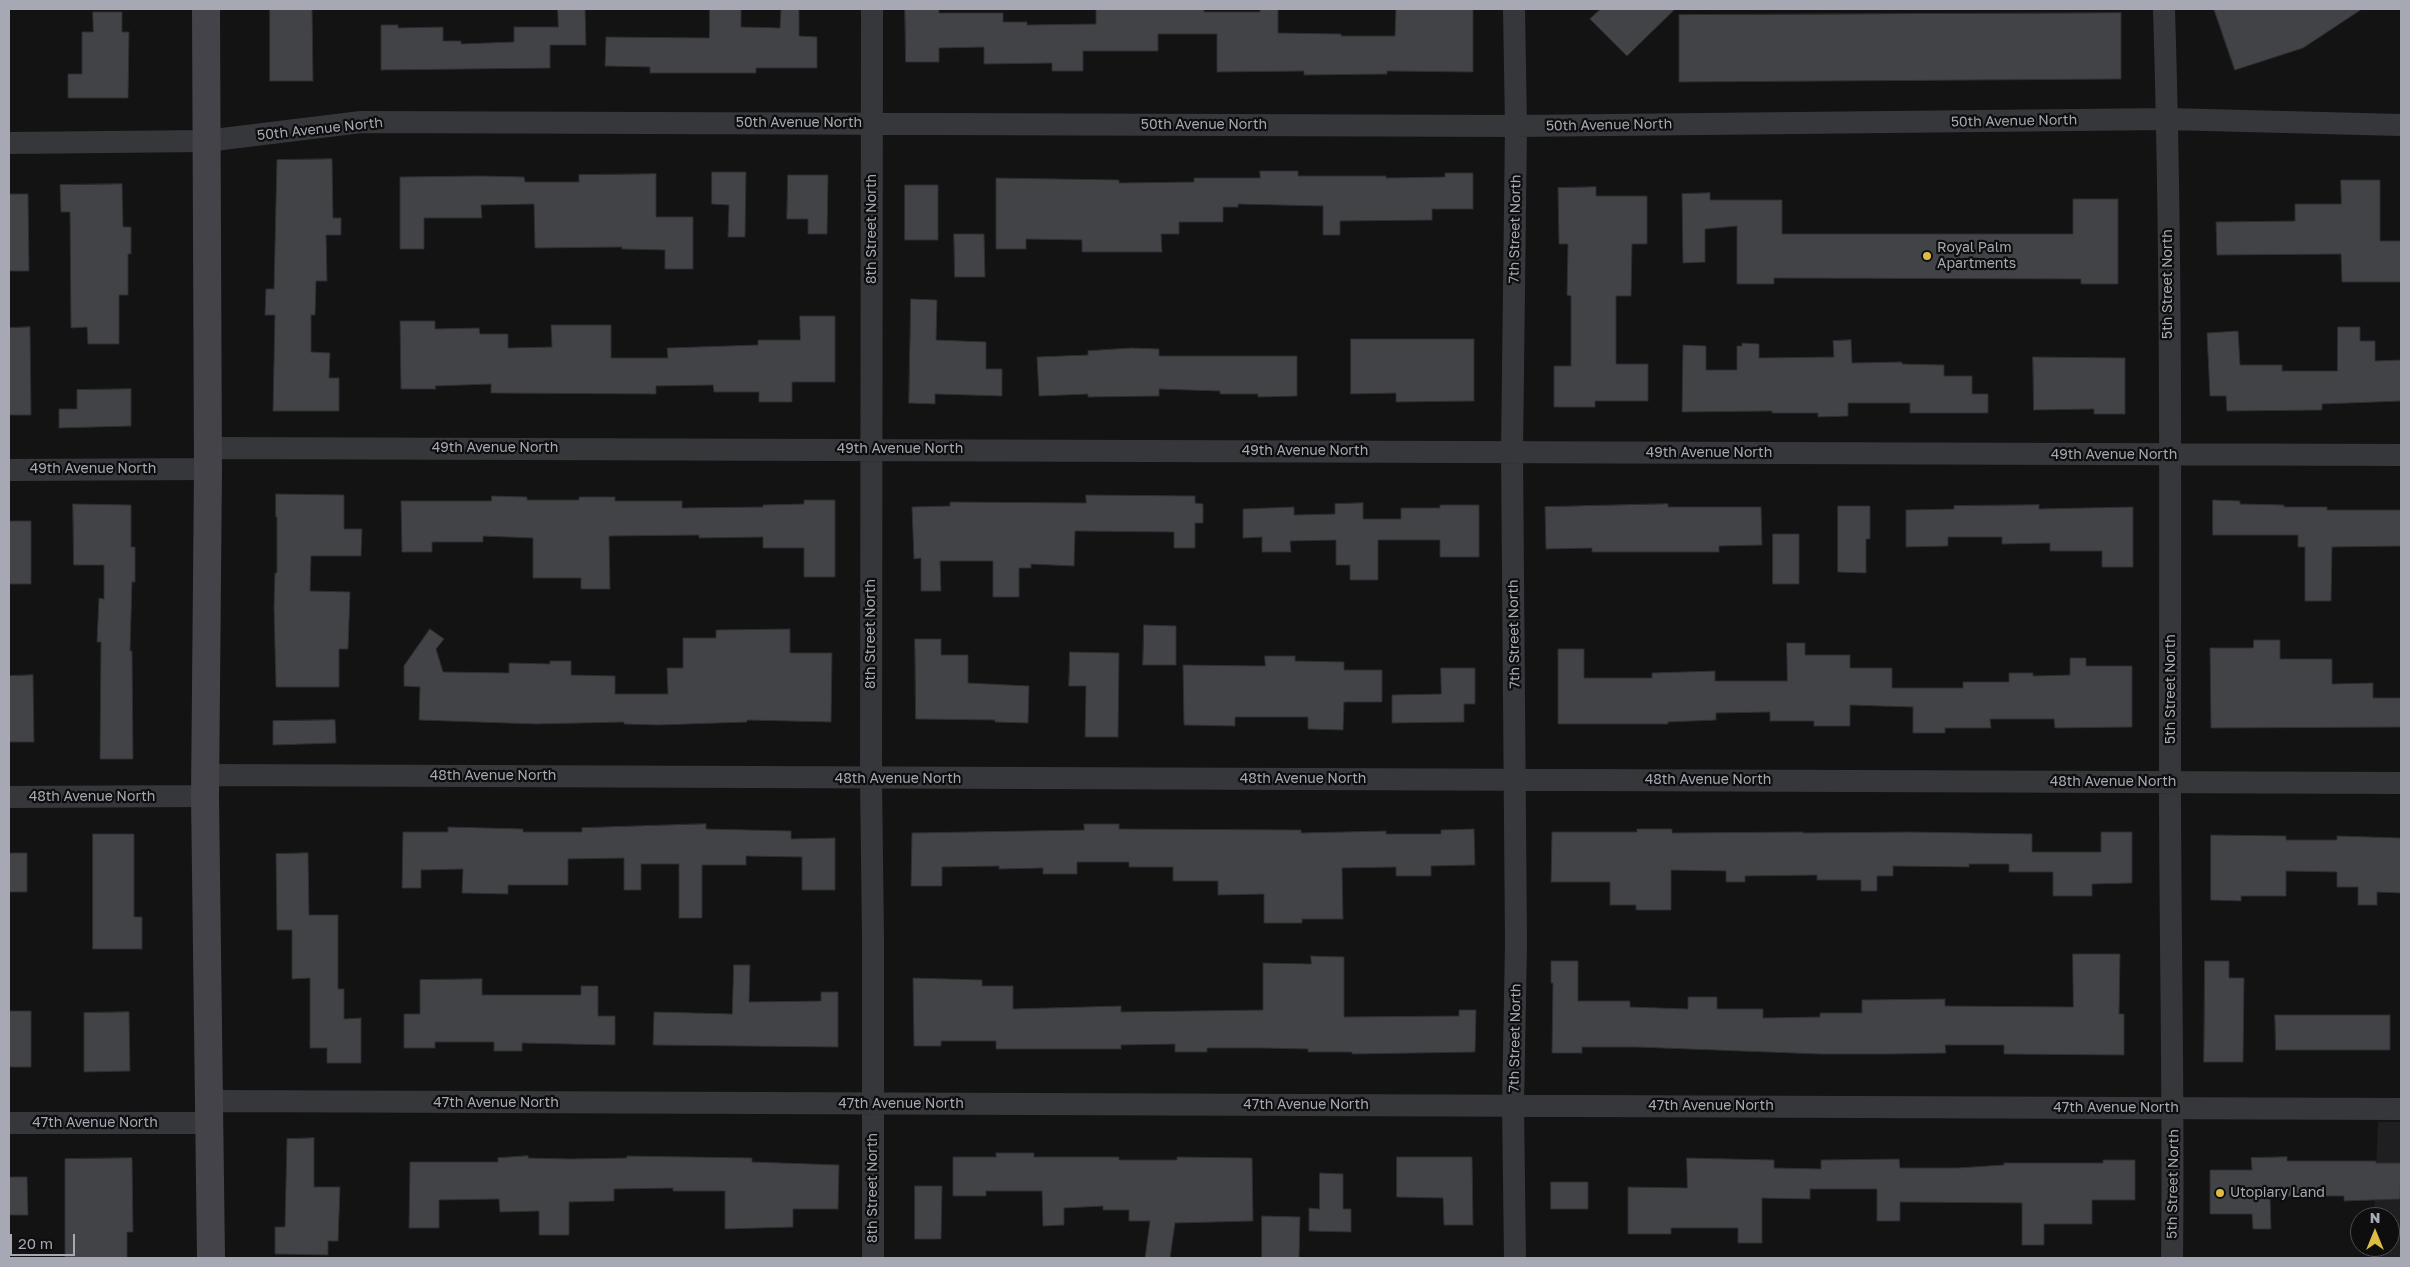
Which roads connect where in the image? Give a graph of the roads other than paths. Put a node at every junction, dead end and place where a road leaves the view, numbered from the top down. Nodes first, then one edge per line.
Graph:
1 (206, 9) edge
2 (872, 9) edge
3 (1514, 9) edge
4 (2164, 9) edge
5 (2168, 119) junction
6 (871, 124) junction
7 (2401, 125) edge
8 (1516, 126) junction
9 (206, 142) junction
10 (9, 143) edge
11 (871, 449) junction
12 (1512, 452) junction
13 (2169, 455) junction
14 (2401, 455) edge
15 (208, 458) junction
16 (9, 470) edge
17 (871, 779) junction
18 (1516, 779) junction
19 (2170, 783) junction
20 (2401, 783) edge
21 (205, 786) junction
22 (9, 797) edge
23 (874, 1104) junction
24 (1513, 1105) junction
25 (2174, 1108) junction
26 (2401, 1109) edge
27 (210, 1112) junction
28 (9, 1123) edge
29 (211, 1258) edge
30 (873, 1258) edge
31 (1515, 1258) edge
32 (2172, 1258) edge

1 - 9 main road
2 - 6 street, 8th Street North
3 - 8 street, 7th Street North
4 - 5 street, 5th Street North
5 - 7 street, 50th Avenue North
5 - 8 street, 50th Avenue North
5 - 13 street, 5th Street North
6 - 8 street, 50th Avenue North
6 - 9 street, 50th Avenue North
6 - 11 street, 8th Street North
8 - 12 street, 7th Street North
9 - 10 street, 50th Avenue North
9 - 15 main road
11 - 12 street, 49th Avenue North
11 - 15 street, 49th Avenue North
11 - 17 street, 8th Street North
12 - 13 street, 49th Avenue North
12 - 18 street, 7th Street North
13 - 14 street, 49th Avenue North
13 - 19 street, 5th Street North
15 - 16 street, 49th Avenue North
15 - 21 main road
17 - 18 street, 48th Avenue North
17 - 21 street, 48th Avenue North
17 - 23 street, 8th Street North
18 - 19 street, 48th Avenue North
18 - 24 street, 7th Street North
19 - 20 street, 48th Avenue North
19 - 25 street, 5th Street North
21 - 22 street, 48th Avenue North
21 - 27 main road
23 - 24 street, 47th Avenue North
23 - 27 street, 47th Avenue North
23 - 30 street, 8th Street North
24 - 25 street, 47th Avenue North
24 - 31 street, 7th Street North
25 - 26 street, 47th Avenue North
25 - 32 street, 5th Street North
27 - 28 street, 47th Avenue North
27 - 29 main road

